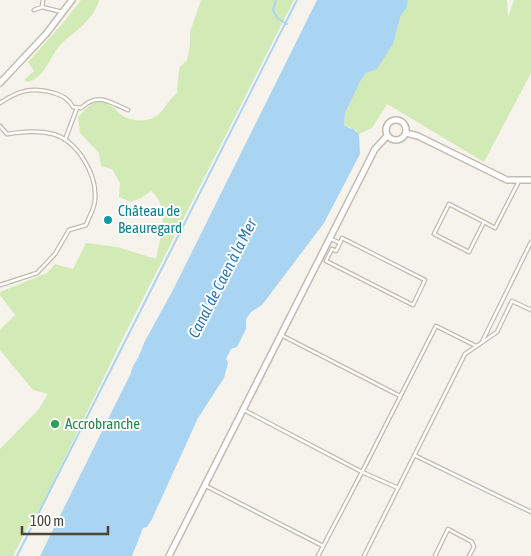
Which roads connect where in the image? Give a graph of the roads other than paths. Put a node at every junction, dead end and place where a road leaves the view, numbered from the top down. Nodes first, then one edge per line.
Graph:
1 (43, 0) edge
2 (72, 0) edge
3 (42, 7) junction
4 (34, 10) dead end
5 (64, 12) junction
6 (0, 84) edge
7 (0, 103) edge
8 (77, 108) junction
9 (128, 110) dead end
10 (0, 126) edge
11 (406, 132) junction
12 (387, 136) junction
13 (65, 140) junction
14 (531, 180) edge
15 (519, 181) junction
16 (484, 222) junction
17 (329, 238) junction
18 (531, 242) edge
19 (340, 243) junction
20 (0, 286) edge
21 (531, 310) edge
22 (281, 335) junction
23 (482, 342) junction
24 (476, 346) junction
25 (400, 396) junction
26 (244, 410) junction
27 (414, 455) junction
28 (362, 472) junction
29 (206, 486) junction
30 (398, 488) junction
31 (531, 512) edge
32 (323, 546) junction
33 (365, 555) edge
34 (169, 556) edge
35 (318, 556) edge
36 (435, 556) edge
37 (469, 556) edge

1 - 3 lane
2 - 5 street
3 - 4 lane
3 - 5 lane
5 - 6 street
7 - 8 lane
8 - 9 lane
8 - 13 lane
10 - 13 lane
11 - 12 street
11 - 12 street
11 - 15 street
12 - 17 street
13 - 20 lane
14 - 15 street
15 - 16 lane
16 - 16 lane
17 - 19 lane
17 - 22 street
18 - 23 lane
19 - 19 lane
21 - 23 lane
22 - 25 lane
22 - 26 street
23 - 24 lane
24 - 25 lane
24 - 27 lane
25 - 28 lane
26 - 28 lane
26 - 29 street
27 - 30 lane
27 - 31 lane
28 - 30 lane
28 - 32 lane
29 - 32 lane
29 - 34 street
30 - 33 lane
32 - 35 lane
36 - 37 lane

